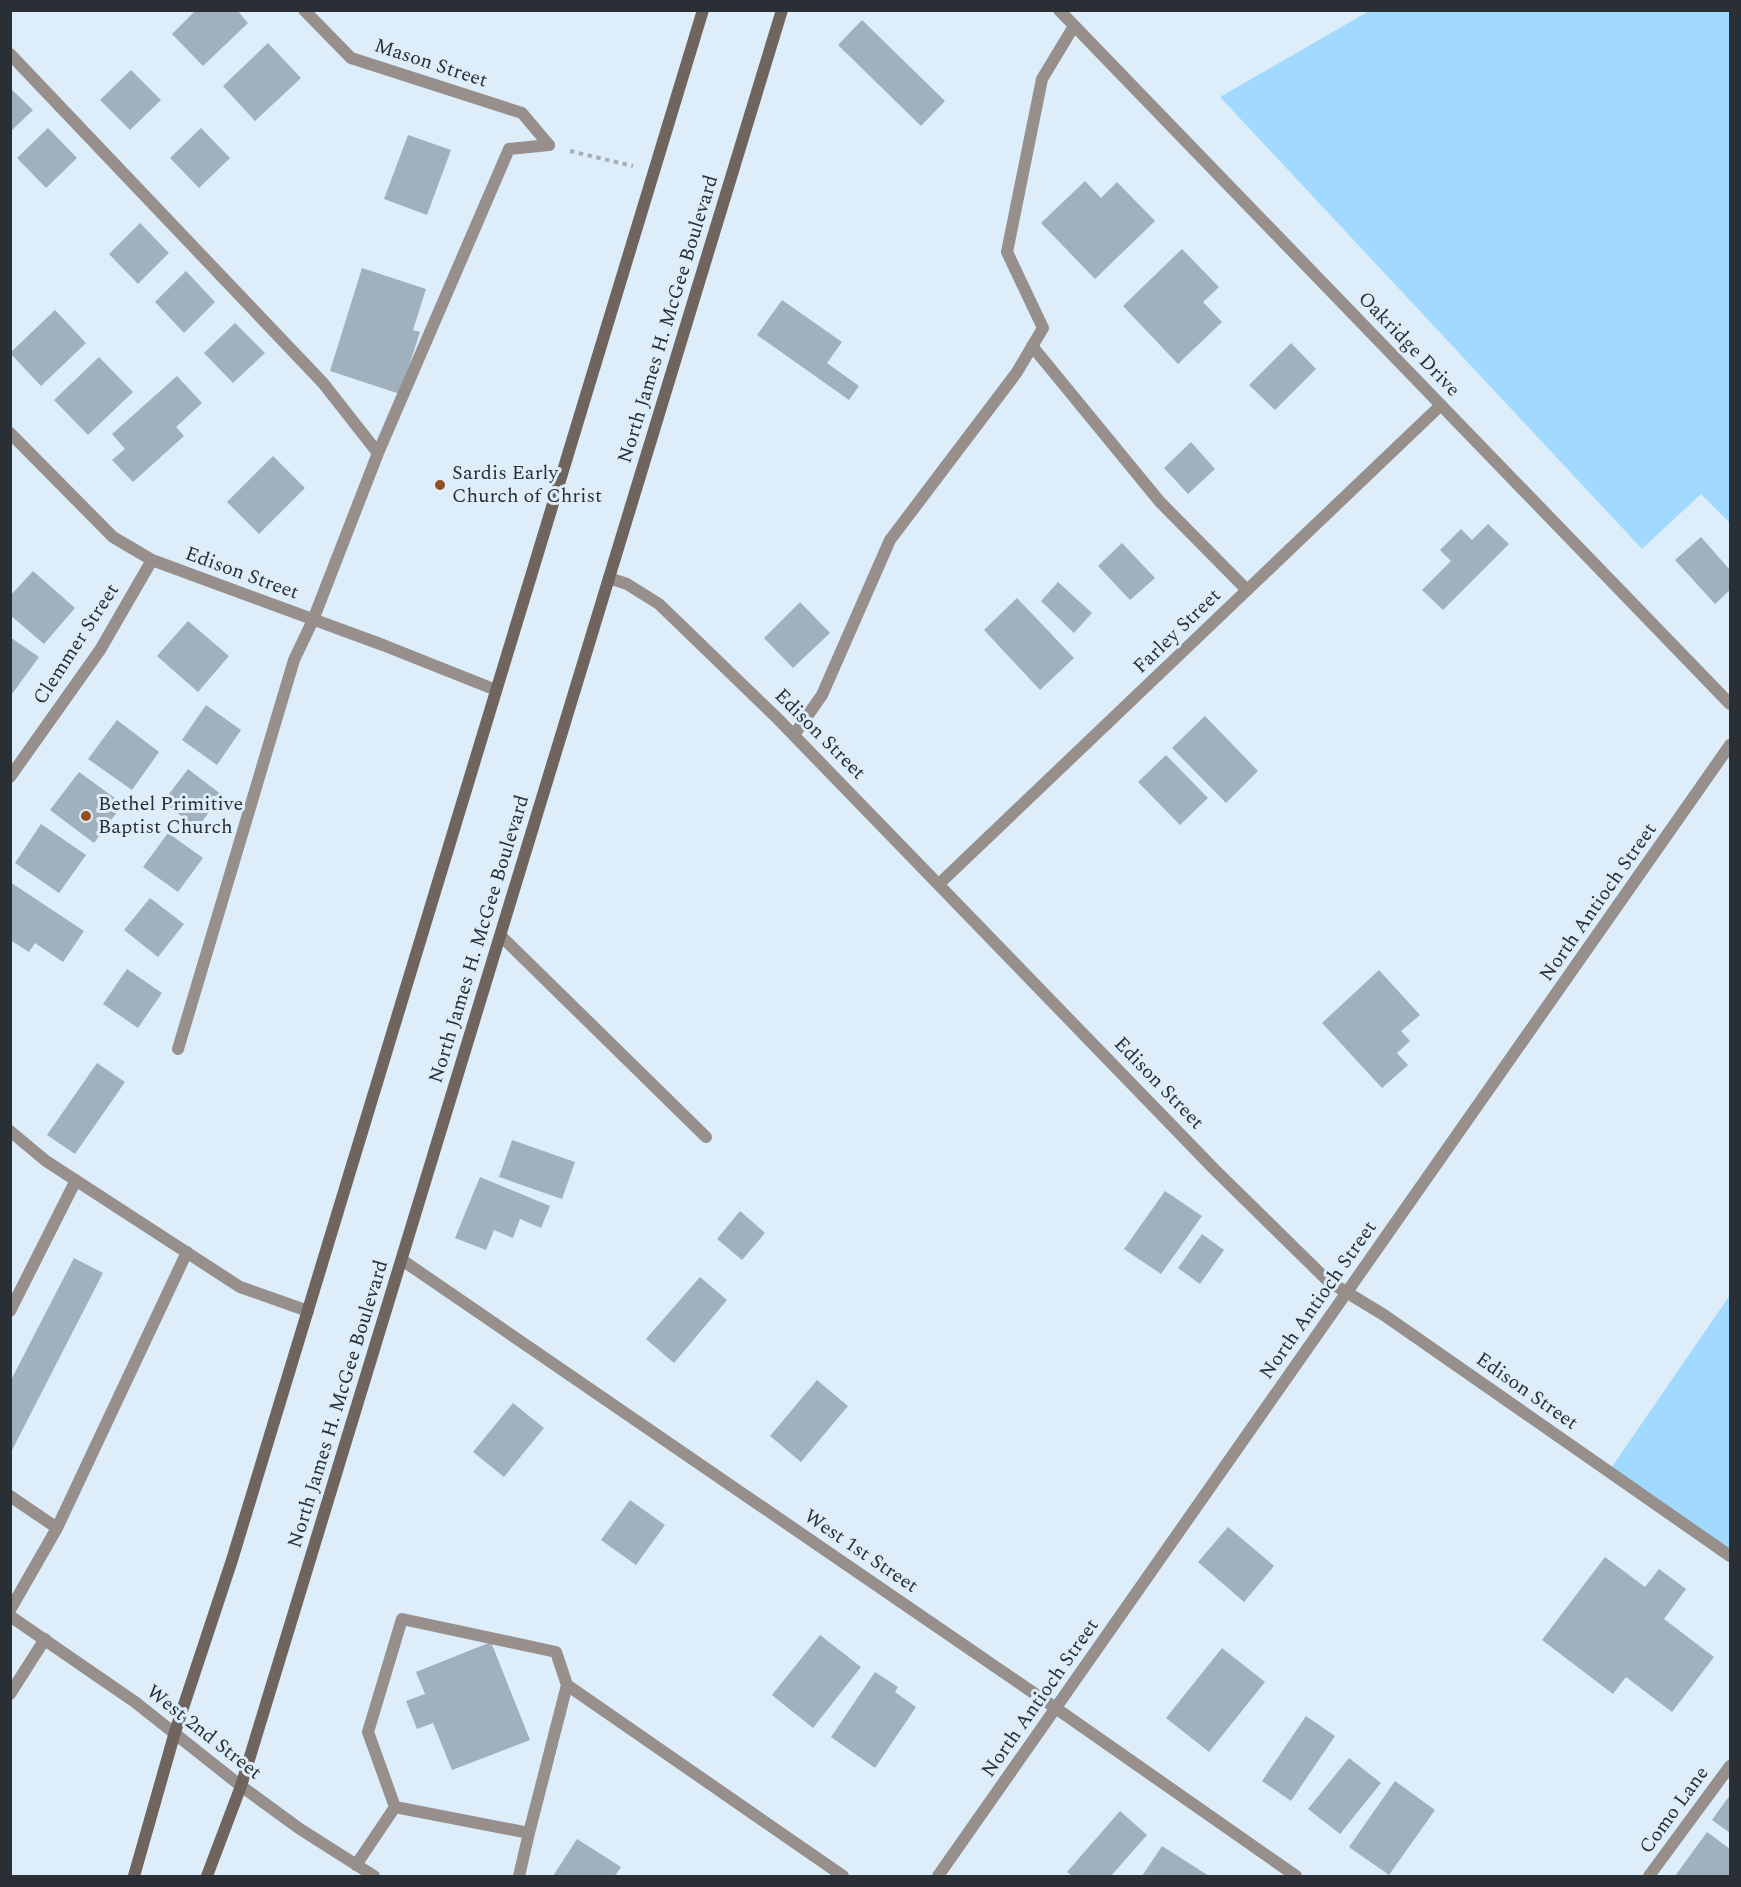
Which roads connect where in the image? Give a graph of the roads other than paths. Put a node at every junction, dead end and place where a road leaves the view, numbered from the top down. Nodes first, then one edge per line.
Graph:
1 (304, 10) edge
2 (703, 10) edge
3 (782, 10) edge
4 (1059, 10) edge
5 (1074, 26) junction
6 (10, 54) edge
7 (1032, 346) junction
8 (1441, 405) junction
9 (10, 433) edge
10 (378, 453) junction
11 (152, 560) junction
12 (609, 578) junction
13 (1247, 590) junction
14 (313, 620) junction
15 (496, 690) junction
16 (1731, 704) edge
17 (794, 735) junction
18 (1731, 745) edge
19 (10, 777) edge
20 (939, 884) junction
21 (501, 936) junction
22 (178, 1049) dead end
23 (10, 1131) edge
24 (706, 1137) dead end
25 (76, 1180) junction
26 (187, 1252) junction
27 (402, 1260) junction
28 (1346, 1293) junction
29 (10, 1311) edge
30 (308, 1311) junction
31 (10, 1496) edge
32 (57, 1528) junction
33 (1731, 1556) edge
34 (10, 1610) edge
35 (10, 1616) edge
36 (45, 1639) junction
37 (567, 1685) junction
38 (10, 1694) edge
39 (1057, 1709) junction
40 (175, 1732) junction
41 (1731, 1766) edge
42 (241, 1786) junction
43 (395, 1807) junction
44 (529, 1833) junction
45 (356, 1865) junction
46 (134, 1876) edge
47 (207, 1876) edge
48 (374, 1876) edge
49 (519, 1876) edge
50 (843, 1876) edge
51 (938, 1876) edge
52 (1296, 1876) edge
53 (1649, 1876) edge

1 - 10 street, Mason Street
2 - 15 main road
3 - 12 main road, North James H. McGee Boulevard
4 - 5 street, Oakridge Drive
5 - 7 street
5 - 8 street, Oakridge Drive
6 - 10 street
7 - 13 street
7 - 17 street
8 - 13 street, Farley Street
8 - 16 street, Oakridge Drive
9 - 11 street, Edison Street
10 - 14 street
11 - 14 street, Edison Street
11 - 19 street, Clemmer Street
12 - 17 street, Edison Street
12 - 21 main road, North James H. McGee Boulevard
13 - 20 street, Farley Street
14 - 15 street, Edison Street
14 - 22 street
15 - 30 main road
17 - 20 street, Edison Street
18 - 28 street, North Antioch Street
20 - 28 street, Edison Street
21 - 24 street
21 - 27 main road, North James H. McGee Boulevard
23 - 25 street
25 - 26 street
25 - 29 street
26 - 30 street
26 - 32 street
27 - 39 street, West 1st Street
27 - 42 main road, North James H. McGee Boulevard
28 - 33 street, Edison Street
28 - 39 street, North Antioch Street
30 - 40 main road
31 - 32 street
32 - 34 street
35 - 36 street, West 2nd Street
36 - 38 street
36 - 40 street, West 2nd Street
37 - 43 street
37 - 44 street
37 - 50 street
39 - 51 street, North Antioch Street
39 - 52 street, West 1st Street
40 - 42 street, West 2nd Street
40 - 46 main road
41 - 53 street, Como Lane
42 - 45 street, West 2nd Street
42 - 47 main road, North James H. McGee Boulevard
43 - 44 street
43 - 45 street
44 - 49 street
45 - 48 street, West 2nd Street

